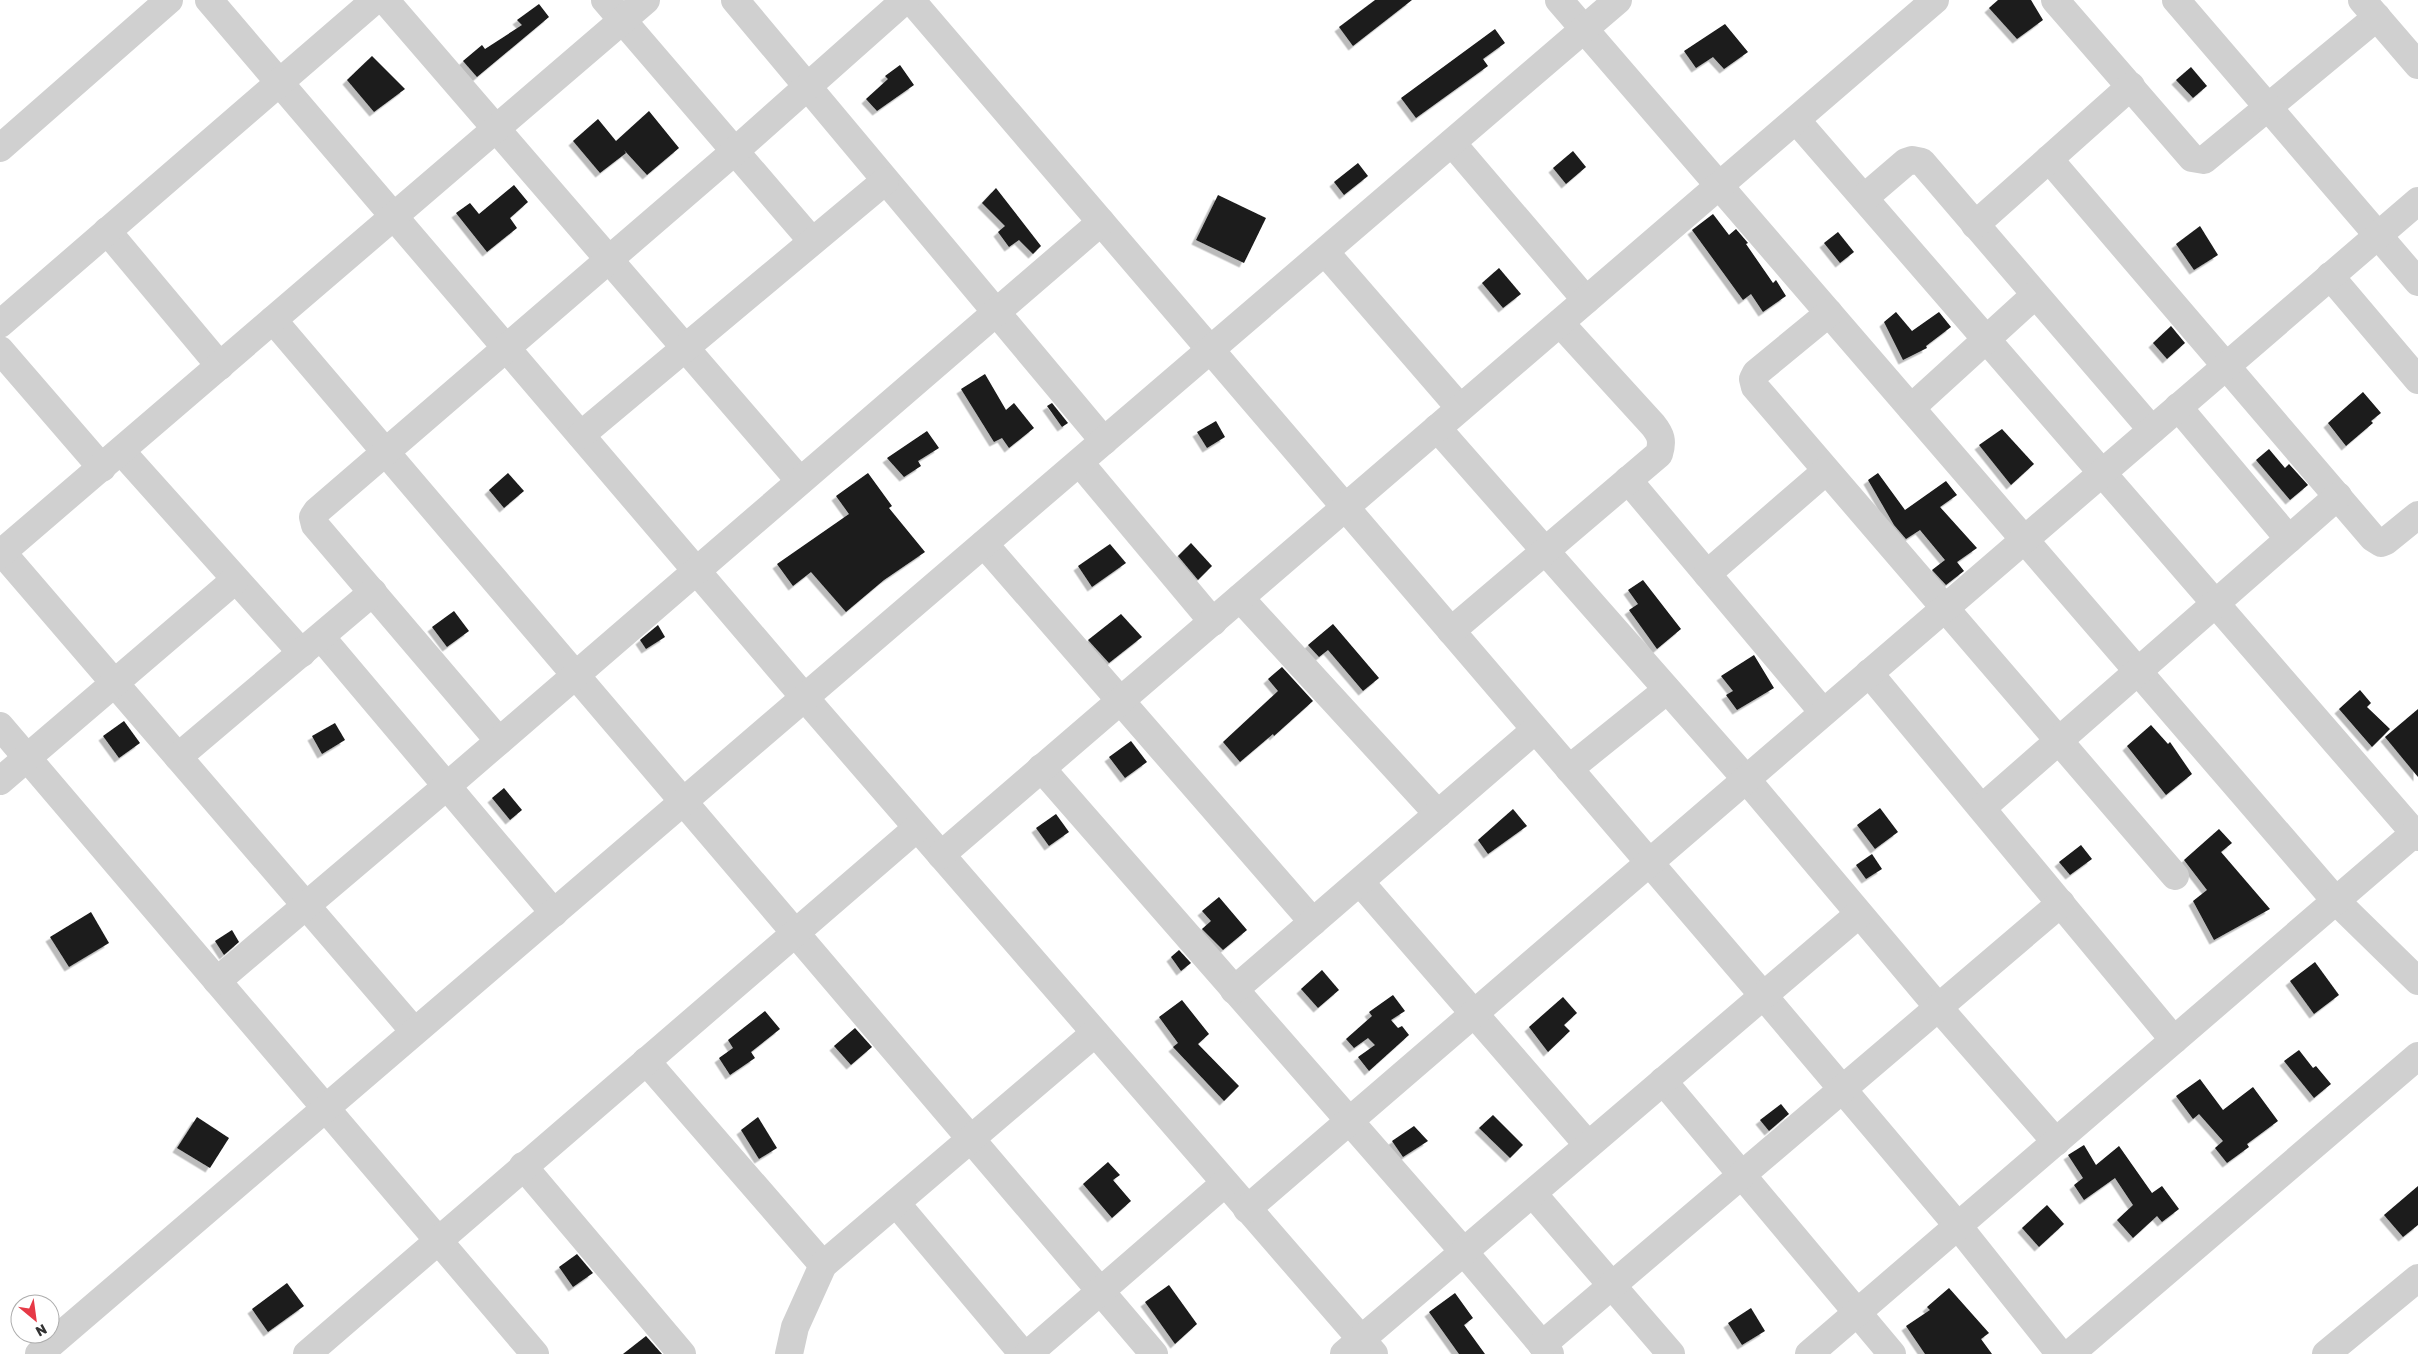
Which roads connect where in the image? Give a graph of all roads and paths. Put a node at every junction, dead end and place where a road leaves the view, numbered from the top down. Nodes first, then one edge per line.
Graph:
1 (169, 0) edge
2 (209, 0) edge
3 (375, 0) edge
4 (385, 0) edge
5 (605, 0) edge
6 (646, 0) edge
7 (735, 0) edge
8 (905, 0) edge
9 (911, 0) edge
10 (1559, 0) edge
11 (1618, 0) edge
12 (1934, 0) edge
13 (2055, 0) edge
14 (2176, 0) edge
15 (2370, 9) edge
16 (623, 20) junction
17 (1584, 29) junction
18 (2418, 65) edge
19 (280, 83) junction
20 (2131, 86) junction
21 (806, 87) junction
22 (2269, 109) junction
23 (1796, 120) junction
24 (496, 128) junction
25 (1452, 143) junction
26 (0, 148) edge
27 (735, 151) junction
28 (2049, 158) junction
29 (885, 181) junction
30 (1719, 186) junction
31 (1864, 198) junction
32 (2418, 201) edge
33 (394, 216) junction
34 (1101, 222) junction
35 (1975, 225) junction
36 (107, 231) junction
37 (2378, 236) junction
38 (812, 241) junction
39 (1325, 252) junction
40 (609, 259) junction
41 (2330, 276) junction
42 (2418, 282) edge
43 (2035, 295) junction
44 (1586, 300) junction
45 (996, 312) junction
46 (1829, 313) junction
47 (273, 320) junction
48 (1560, 323) junction
49 (0, 324) edge
50 (1986, 340) junction
51 (684, 347) junction
52 (507, 349) junction
53 (0, 350) edge
54 (1210, 350) junction
55 (220, 366) junction
56 (2226, 366) junction
57 (2418, 380) edge
58 (2178, 407) junction
59 (1460, 408) junction
60 (1911, 408) junction
61 (1437, 428) junction
62 (2152, 430) junction
63 (581, 435) junction
64 (1104, 442) junction
65 (385, 452) junction
66 (111, 459) junction
67 (1080, 463) junction
68 (1826, 471) junction
69 (2102, 472) junction
70 (1628, 480) junction
71 (800, 481) junction
72 (2338, 496) junction
73 (1345, 507) junction
74 (2418, 516) edge
75 (2024, 539) junction
76 (2289, 539) junction
77 (984, 544) junction
78 (1, 552) edge
79 (1545, 552) junction
80 (696, 571) junction
81 (1708, 574) junction
82 (235, 580) junction
83 (373, 592) junction
84 (1240, 598) junction
85 (2216, 603) junction
86 (1944, 608) junction
87 (1213, 622) junction
88 (1451, 631) junction
89 (311, 645) junction
90 (2138, 671) junction
91 (1869, 673) junction
92 (576, 675) junction
93 (115, 683) junction
94 (1667, 690) junction
95 (805, 698) junction
96 (1120, 700) junction
97 (1824, 712) junction
98 (0, 726) edge
99 (1535, 730) junction
100 (499, 741) junction
101 (2059, 741) junction
102 (28, 757) junction
103 (178, 757) junction
104 (1041, 768) junction
105 (1569, 769) junction
106 (1746, 779) junction
107 (0, 781) edge
108 (447, 786) junction
109 (683, 802) junction
110 (1982, 808) junction
111 (1438, 814) junction
112 (918, 828) junction
113 (2417, 833) edge
114 (941, 855) junction
115 (1648, 863) junction
116 (2175, 876) dead end
117 (1360, 882) junction
118 (2336, 901) junction
119 (2061, 903) junction
120 (306, 906) junction
121 (554, 913) junction
122 (1859, 914) junction
123 (1313, 922) junction
124 (795, 934) junction
125 (218, 981) junction
126 (2418, 981) edge
127 (1234, 990) junction
128 (1762, 994) junction
129 (1938, 1007) junction
130 (1473, 1014) junction
131 (414, 1031) junction
132 (1095, 1033) junction
133 (2174, 1040) junction
134 (2418, 1056) edge
135 (646, 1061) junction
136 (1663, 1080) junction
137 (1842, 1090) junction
138 (326, 1109) junction
139 (1348, 1122) junction
140 (970, 1139) junction
141 (2056, 1142) junction
142 (1588, 1146) junction
143 (523, 1166) junction
144 (1741, 1175) junction
145 (1225, 1183) junction
146 (1533, 1194) junction
147 (896, 1203) junction
148 (1247, 1209) junction
149 (1958, 1226) junction
150 (437, 1240) junction
151 (1464, 1252) junction
152 (823, 1265) junction
153 (2418, 1278) edge
154 (1612, 1286) junction
155 (1100, 1292) junction
156 (1857, 1312) junction
157 (1360, 1349) edge
158 (1546, 1350) edge
159 (49, 1351) edge
160 (307, 1354) edge
161 (535, 1354) edge
162 (682, 1354) edge
163 (789, 1354) edge
164 (1023, 1354) edge
165 (1028, 1354) edge
166 (1154, 1354) edge
167 (1671, 1354) edge
168 (1809, 1354) edge
169 (1892, 1354) edge
170 (2060, 1354) edge
171 (2070, 1354) edge
172 (2326, 1354) edge

1 - 26 street
2 - 19 street
3 - 19 street
4 - 24 street
5 - 16 street
6 - 16 street
7 - 21 street
8 - 21 street
9 - 34 street
10 - 17 street
11 - 17 street
12 - 23 street
13 - 20 street
14 - 22 street
15 - 18 street
15 - 22 street
16 - 24 street
16 - 27 street
17 - 25 street
17 - 30 street
19 - 33 street
19 - 36 street
20 - 22 street
20 - 28 street
21 - 27 street
21 - 29 street
22 - 37 street
23 - 30 street
23 - 31 street
24 - 33 street
24 - 40 street
25 - 39 street
25 - 44 street
27 - 38 street
27 - 40 street
28 - 35 street
28 - 56 street
29 - 38 street
29 - 45 street
30 - 44 street
30 - 46 street
31 - 35 street
31 - 50 street
32 - 37 street
33 - 47 street
33 - 52 street
34 - 45 street
34 - 54 street
35 - 43 street
36 - 49 street
36 - 55 street
37 - 41 street
37 - 42 street
38 - 51 street
39 - 54 street
39 - 59 street
40 - 51 street
40 - 52 street
41 - 56 street
41 - 57 street
43 - 50 street
43 - 62 street
44 - 48 street
45 - 64 street
45 - 71 street
46 - 60 street
46 - 68 street
47 - 55 street
47 - 65 street
48 - 59 street
48 - 70 street
50 - 60 street
50 - 69 street
51 - 63 street
51 - 71 street
52 - 63 street
52 - 65 street
53 - 66 street
54 - 64 street
54 - 73 street
55 - 66 street
56 - 58 street
56 - 72 street
58 - 62 street
58 - 76 street
59 - 61 street
60 - 75 street
61 - 73 street
61 - 79 street
62 - 69 street
63 - 80 street
64 - 67 street
65 - 83 street
65 - 92 street
66 - 78 street
66 - 82 street
67 - 77 street
67 - 87 street
68 - 81 street
68 - 86 street
69 - 75 street
69 - 85 street
70 - 79 street
70 - 81 street
71 - 80 street
72 - 74 street
72 - 76 street
73 - 84 street
73 - 88 street
75 - 86 street
75 - 90 street
76 - 85 street
77 - 95 street
77 - 96 street
78 - 93 street
79 - 88 street
79 - 94 street
80 - 92 street
80 - 95 street
81 - 97 street
82 - 89 street
82 - 93 street
83 - 89 street
83 - 100 street
84 - 87 street
84 - 111 street
85 - 90 street
85 - 113 street
86 - 91 street
86 - 101 street
87 - 96 street
88 - 99 street
89 - 103 street
89 - 108 street
90 - 101 street
90 - 118 street
91 - 97 street
91 - 110 street
92 - 100 street
92 - 109 street
93 - 102 street
93 - 103 street
94 - 105 street
94 - 106 street
95 - 109 street
95 - 112 street
96 - 104 street
96 - 123 street
97 - 106 street
98 - 102 street
99 - 105 street
99 - 111 street
100 - 108 street
101 - 110 street
101 - 116 street
102 - 107 street
102 - 125 street
103 - 120 street
104 - 114 street
104 - 127 street
105 - 115 street
106 - 115 street
106 - 122 street
108 - 120 street
108 - 121 street
109 - 121 street
109 - 124 street
110 - 119 street
111 - 117 street
112 - 114 street
112 - 124 street
113 - 118 street
114 - 132 street
115 - 128 street
115 - 130 street
117 - 123 street
117 - 130 street
118 - 126 street
118 - 133 street
119 - 129 street
119 - 133 street
120 - 125 street
120 - 131 street
121 - 131 street
122 - 128 street
122 - 129 street
123 - 127 street
124 - 135 street
124 - 140 street
125 - 138 street
127 - 139 street
128 - 136 street
128 - 137 street
129 - 137 street
129 - 141 street
130 - 139 street
130 - 142 street
131 - 138 street
132 - 140 street
132 - 145 street
133 - 141 street
134 - 171 street
135 - 143 street
135 - 152 street
136 - 142 street
136 - 144 street
137 - 144 street
137 - 149 street
138 - 150 street
138 - 159 street
139 - 148 street
139 - 151 street
140 - 147 street
140 - 155 street
141 - 149 street
142 - 146 street
143 - 150 street
143 - 162 street
144 - 154 street
144 - 156 street
145 - 148 street
145 - 155 street
146 - 151 street
146 - 154 street
147 - 152 street
147 - 164 street
148 - 157 street
149 - 156 street
149 - 170 street
150 - 160 street
150 - 161 street
151 - 157 street
151 - 158 street
152 - 163 street
153 - 172 street
154 - 158 street
154 - 167 street
155 - 165 street
155 - 166 street
156 - 168 street
156 - 169 street

